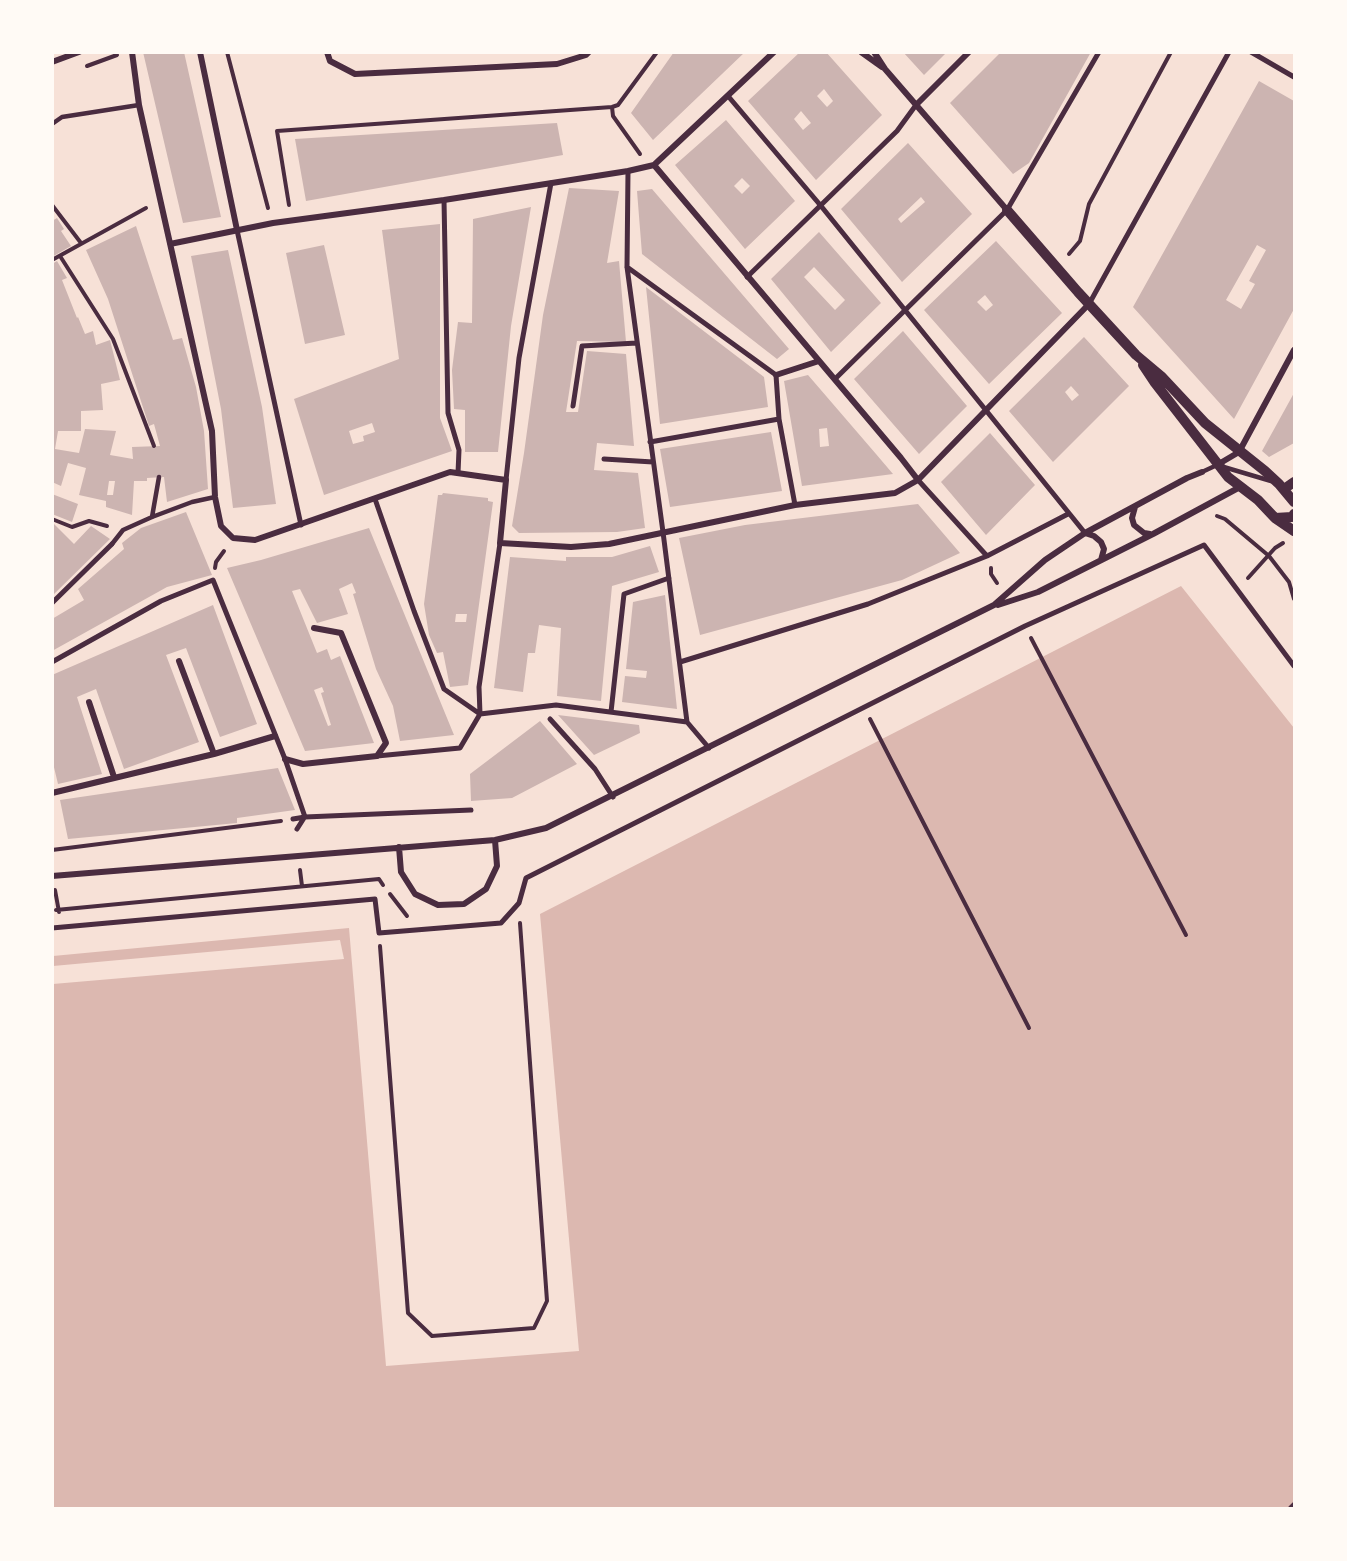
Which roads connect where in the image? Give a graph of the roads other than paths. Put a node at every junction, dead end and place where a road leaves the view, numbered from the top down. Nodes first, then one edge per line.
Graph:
1 (78, 52) edge
2 (132, 52) edge
3 (200, 52) edge
4 (327, 52) edge
5 (589, 52) edge
6 (774, 52) edge
7 (861, 52) edge
8 (874, 52) edge
9 (969, 52) edge
10 (1099, 52) edge
11 (1229, 52) edge
12 (1251, 52) edge
13 (52, 62) edge
14 (885, 69) junction
15 (1294, 77) edge
16 (728, 96) junction
17 (139, 105) junction
18 (916, 105) junction
19 (52, 124) edge
20 (654, 165) junction
21 (628, 171) junction
22 (550, 183) junction
23 (444, 201) junction
24 (821, 206) junction
25 (1007, 210) junction
26 (237, 230) junction
27 (170, 244) junction
28 (627, 267) junction
29 (747, 277) junction
30 (1089, 304) junction
31 (905, 311) junction
32 (637, 343) junction
33 (1294, 350) edge
34 (1136, 355) junction
35 (819, 361) junction
36 (776, 375) junction
37 (835, 379) junction
38 (573, 406) dead end
39 (987, 410) junction
40 (779, 419) junction
41 (650, 442) junction
42 (1239, 452) junction
43 (604, 459) dead end
44 (653, 462) junction
45 (1218, 465) junction
46 (1202, 472) joint
47 (458, 473) junction
48 (159, 477) dead end
49 (506, 480) junction
50 (918, 480) junction
51 (1294, 482) edge
52 (1282, 486) junction
53 (1240, 487) junction
54 (215, 497) junction
55 (375, 499) junction
56 (1294, 502) edge
57 (795, 505) junction
58 (1135, 507) junction
59 (1068, 514) junction
60 (1294, 514) edge
61 (152, 516) junction
62 (1275, 518) junction
63 (301, 525) junction
64 (1294, 531) edge
65 (663, 532) junction
66 (1085, 533) junction
67 (1153, 534) junction
68 (500, 543) junction
69 (112, 544) joint
70 (987, 556) junction
71 (1101, 560) junction
72 (669, 578) junction
73 (52, 603) edge
74 (994, 605) junction
75 (314, 628) dead end
76 (179, 661) dead end
77 (52, 662) edge
78 (680, 662) junction
79 (1294, 666) edge
80 (89, 702) dead end
81 (611, 712) junction
82 (480, 714) junction
83 (550, 719) dead end
84 (687, 722) junction
85 (275, 736) junction
86 (709, 748) junction
87 (214, 754) junction
88 (377, 756) junction
89 (285, 759) junction
90 (114, 777) junction
91 (52, 793) edge
92 (613, 796) junction
93 (471, 810) dead end
94 (305, 817) junction
95 (293, 819) road end
96 (297, 829) dead end
97 (495, 840) junction
98 (399, 847) junction
99 (53, 876) edge
100 (52, 928) edge

1 - 13 street
2 - 17 street
3 - 26 street
4 - 5 street
6 - 16 street
7 - 14 street
8 - 14 street
9 - 18 street
10 - 25 street
11 - 30 street
12 - 15 street
14 - 18 street
16 - 20 street
16 - 24 street
17 - 19 lane
17 - 27 street
18 - 24 street
18 - 25 street
20 - 21 street
20 - 29 street
21 - 22 street
21 - 28 street
22 - 23 street
22 - 49 street
23 - 26 street
23 - 47 street
24 - 29 street
24 - 31 street
25 - 30 street
25 - 31 street
26 - 27 street
26 - 63 street
27 - 54 street
28 - 32 street
28 - 36 street
29 - 35 street
30 - 34 street
30 - 39 street
31 - 37 street
31 - 39 street
32 - 38 street
32 - 41 street
33 - 42 street
34 - 42 street
34 - 45 street
35 - 36 street
35 - 37 street
36 - 40 street
37 - 50 street
39 - 50 street
39 - 59 street
40 - 41 street
40 - 57 street
41 - 44 street
42 - 45 street
42 - 52 street
43 - 44 street
44 - 65 street
45 - 46 lane
45 - 52 lane
45 - 53 street
46 - 58 street
47 - 49 street
47 - 55 street
48 - 61 lane
49 - 68 street
50 - 57 street
50 - 70 street
51 - 52 street
52 - 56 street
53 - 62 street
53 - 67 street
54 - 61 lane
54 - 63 street
55 - 63 street
55 - 82 street
57 - 65 street
58 - 66 street
58 - 67 street
59 - 66 street
59 - 70 street
60 - 62 street
61 - 69 lane
62 - 64 street
65 - 68 street
65 - 72 street
66 - 71 street
66 - 74 street
67 - 71 street
68 - 82 street
69 - 73 street
70 - 78 street
71 - 74 street
72 - 78 street
72 - 81 street
74 - 86 street
75 - 88 street
76 - 87 street
77 - 85 street
78 - 84 street
79 - 100 street
80 - 90 street
81 - 82 street
81 - 84 street
82 - 88 street
83 - 92 street
84 - 86 street
85 - 87 street
85 - 89 street
86 - 92 street
87 - 90 street
88 - 89 street
89 - 94 street
90 - 91 street
92 - 97 street
93 - 94 street
94 - 95 street
94 - 96 street
97 - 98 street
97 - 98 street
98 - 99 street

